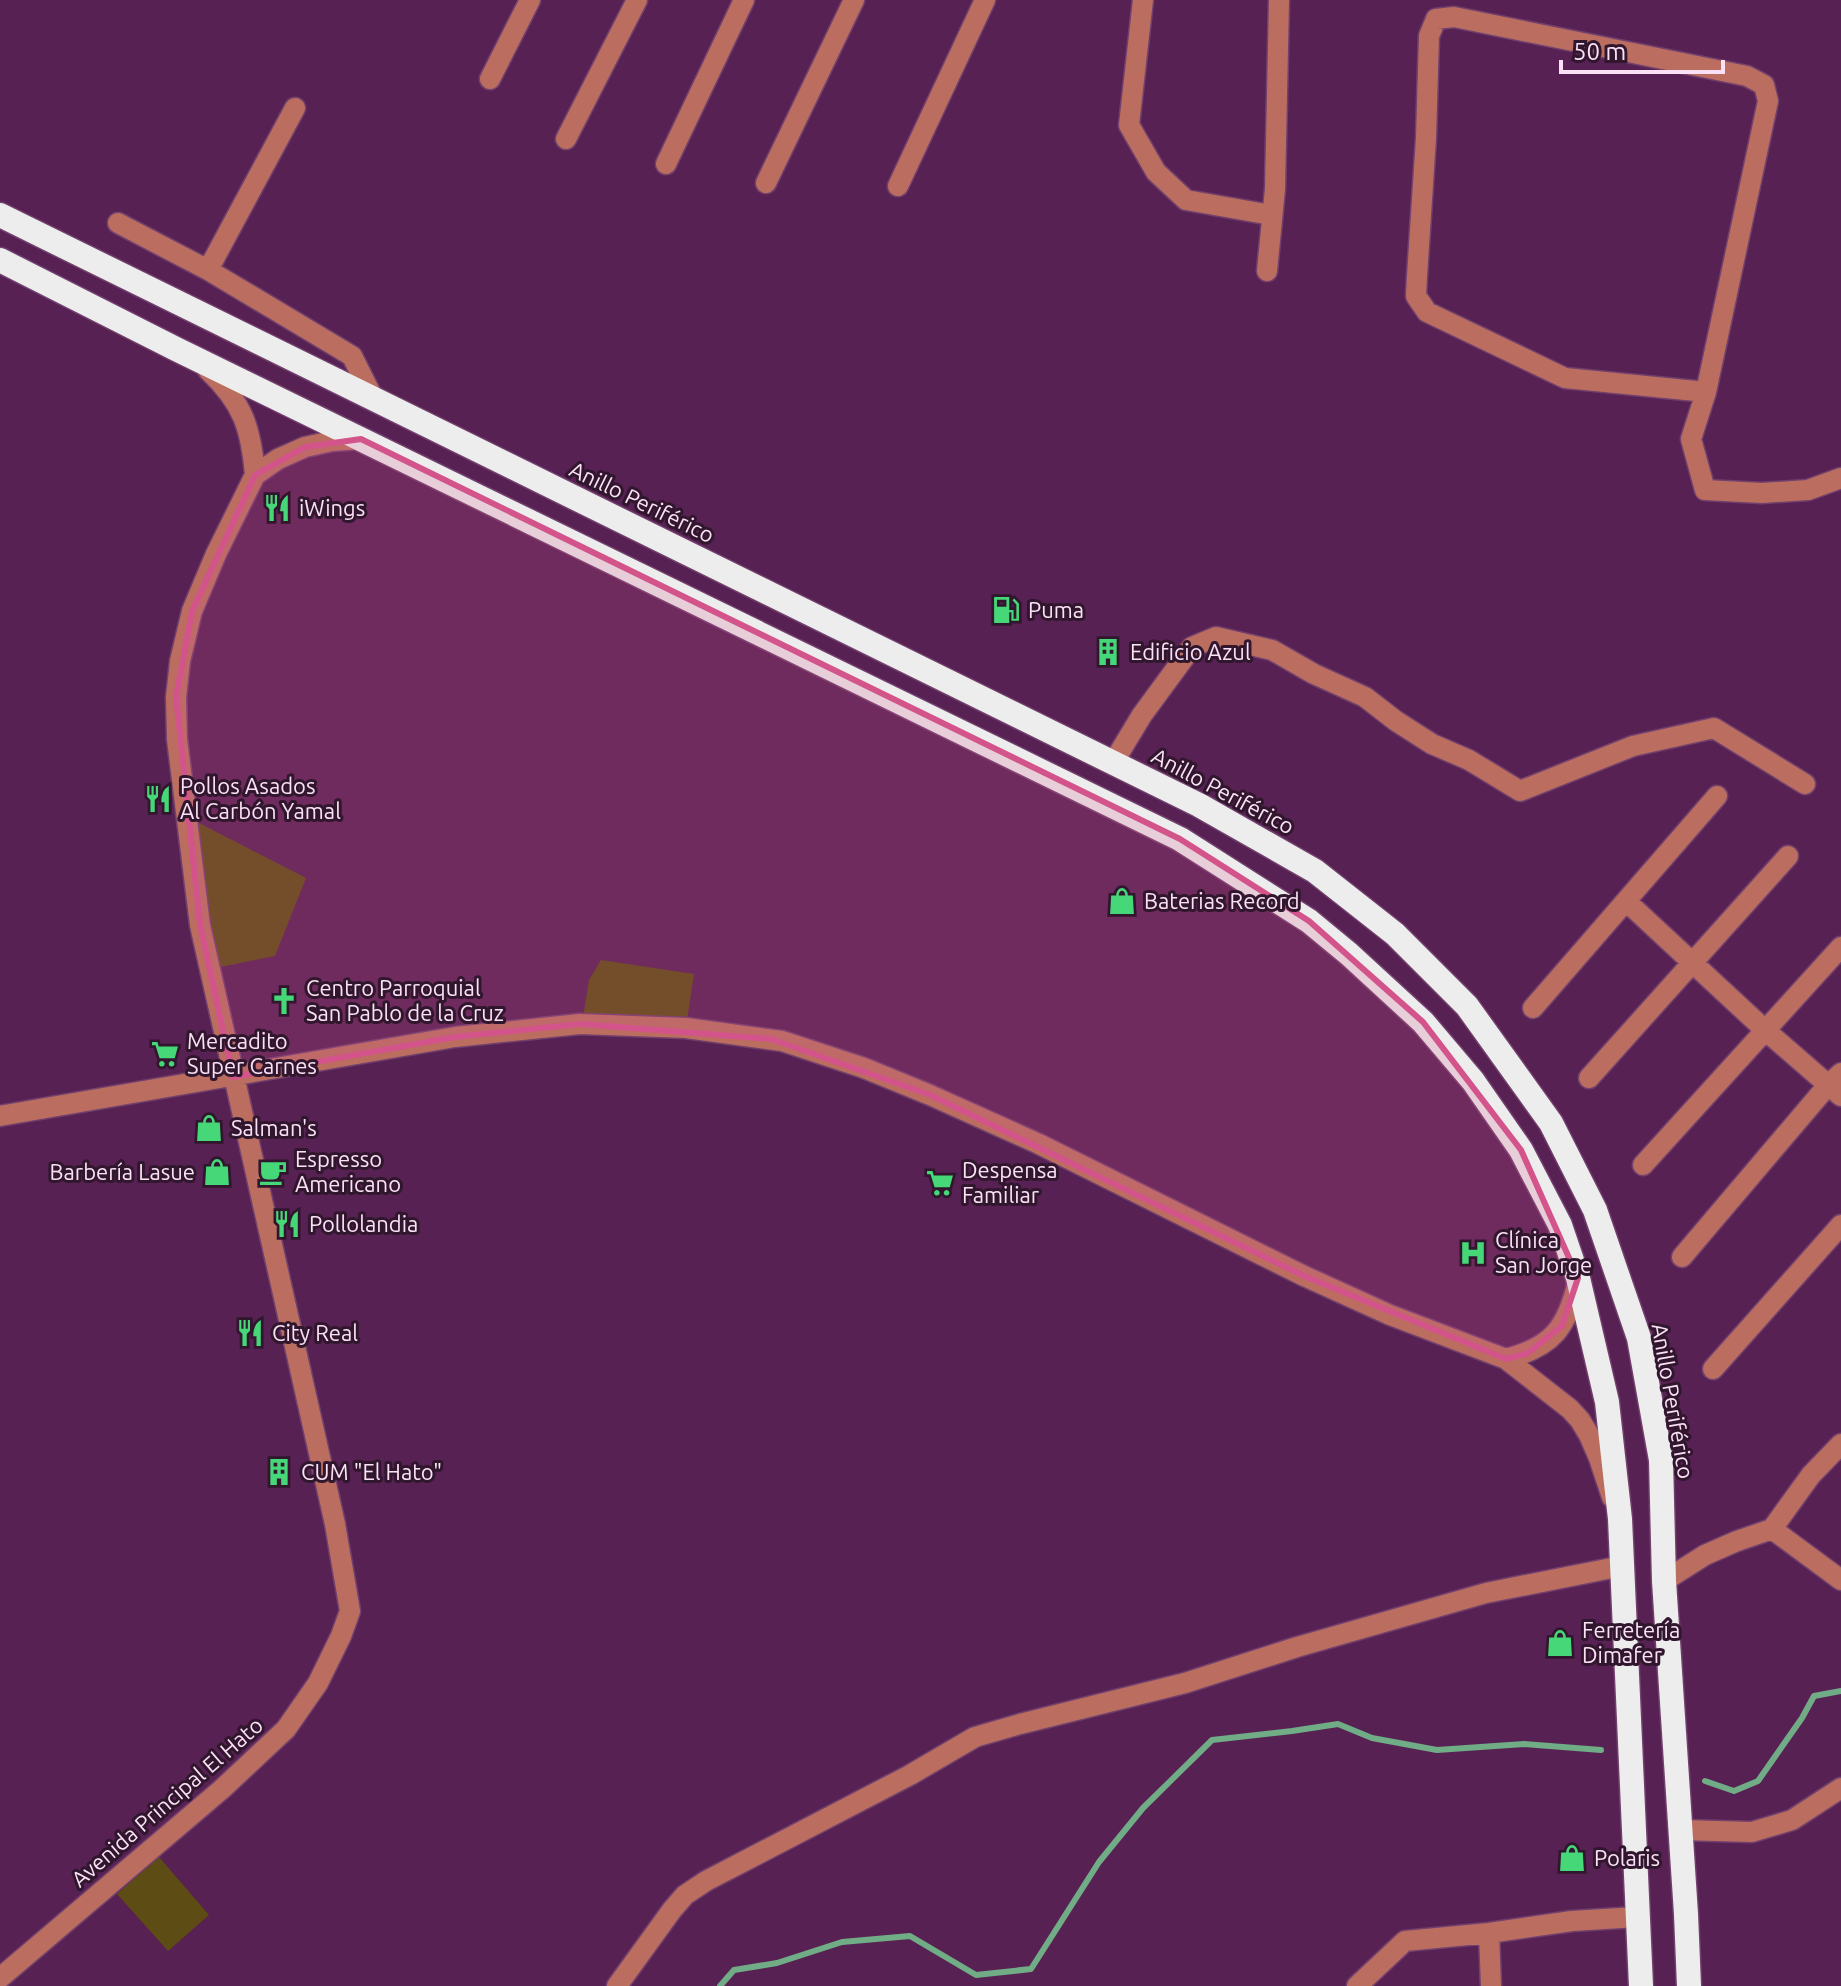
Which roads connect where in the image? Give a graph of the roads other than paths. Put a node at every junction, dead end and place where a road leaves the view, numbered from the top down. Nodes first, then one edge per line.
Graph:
1 (530, 0) edge
2 (637, 0) edge
3 (744, 0) edge
4 (854, 0) edge
5 (985, 0) edge
6 (1143, 0) edge
7 (1279, 0) edge
8 (490, 79) dead end
9 (295, 108) dead end
10 (566, 139) dead end
11 (666, 164) dead end
12 (766, 183) dead end
13 (898, 186) dead end
14 (0, 215) edge
15 (1271, 215) junction
16 (118, 223) dead end
17 (0, 260) edge
18 (208, 270) junction
19 (1267, 271) dead end
20 (176, 349) junction
21 (1706, 392) junction
22 (373, 398) junction
23 (361, 439) junction
24 (255, 475) junction
25 (1841, 478) edge
26 (1113, 763) junction
27 (1805, 784) dead end
28 (1717, 796) dead end
29 (1788, 856) dead end
30 (1626, 901) junction
31 (1841, 947) edge
32 (1692, 963) junction
33 (1533, 1008) dead end
34 (1765, 1030) junction
35 (233, 1077) junction
36 (1589, 1078) dead end
37 (1837, 1085) edge
38 (0, 1116) edge
39 (1643, 1165) dead end
40 (1841, 1225) edge
41 (1682, 1257) dead end
42 (1578, 1278) junction
43 (1506, 1359) junction
44 (1713, 1369) dead end
45 (1841, 1444) edge
46 (1620, 1519) junction
47 (1772, 1529) junction
48 (1622, 1566) junction
49 (1841, 1580) edge
50 (1664, 1581) junction
51 (1841, 1788) edge
52 (1681, 1830) junction
53 (1637, 1917) junction
54 (1489, 1933) junction
55 (0, 1978) edge
56 (617, 1986) edge
57 (1357, 1986) edge
58 (1491, 1986) edge
59 (1641, 1986) edge
60 (1689, 1986) edge

1 - 8 street
2 - 10 street
3 - 11 street
4 - 12 street
5 - 13 street
6 - 15 street
7 - 15 street
9 - 18 street
14 - 22 highway, Anillo Periférico
15 - 19 street
16 - 18 street
17 - 20 highway
18 - 22 street
20 - 23 highway
20 - 24 street
21 - 21 street
21 - 25 street
22 - 26 highway, Anillo Periférico
23 - 24 street
23 - 42 highway
24 - 35 street, Avenida Principal El Hato
26 - 27 street
26 - 50 highway, Anillo Periférico
28 - 30 street
29 - 32 street
30 - 32 street
30 - 33 street
31 - 34 street
32 - 34 street
32 - 36 street
34 - 37 street
34 - 39 street
35 - 38 street
35 - 43 street
35 - 55 street, Avenida Principal El Hato
37 - 41 street
40 - 44 street
42 - 43 street
42 - 46 highway
43 - 46 street
45 - 47 street
46 - 48 highway
47 - 49 street
47 - 50 street
48 - 53 highway
48 - 56 street
50 - 52 highway, Anillo Periférico
51 - 52 street
52 - 60 highway, Anillo Periférico
53 - 54 street
53 - 59 highway
54 - 57 street
54 - 58 street

